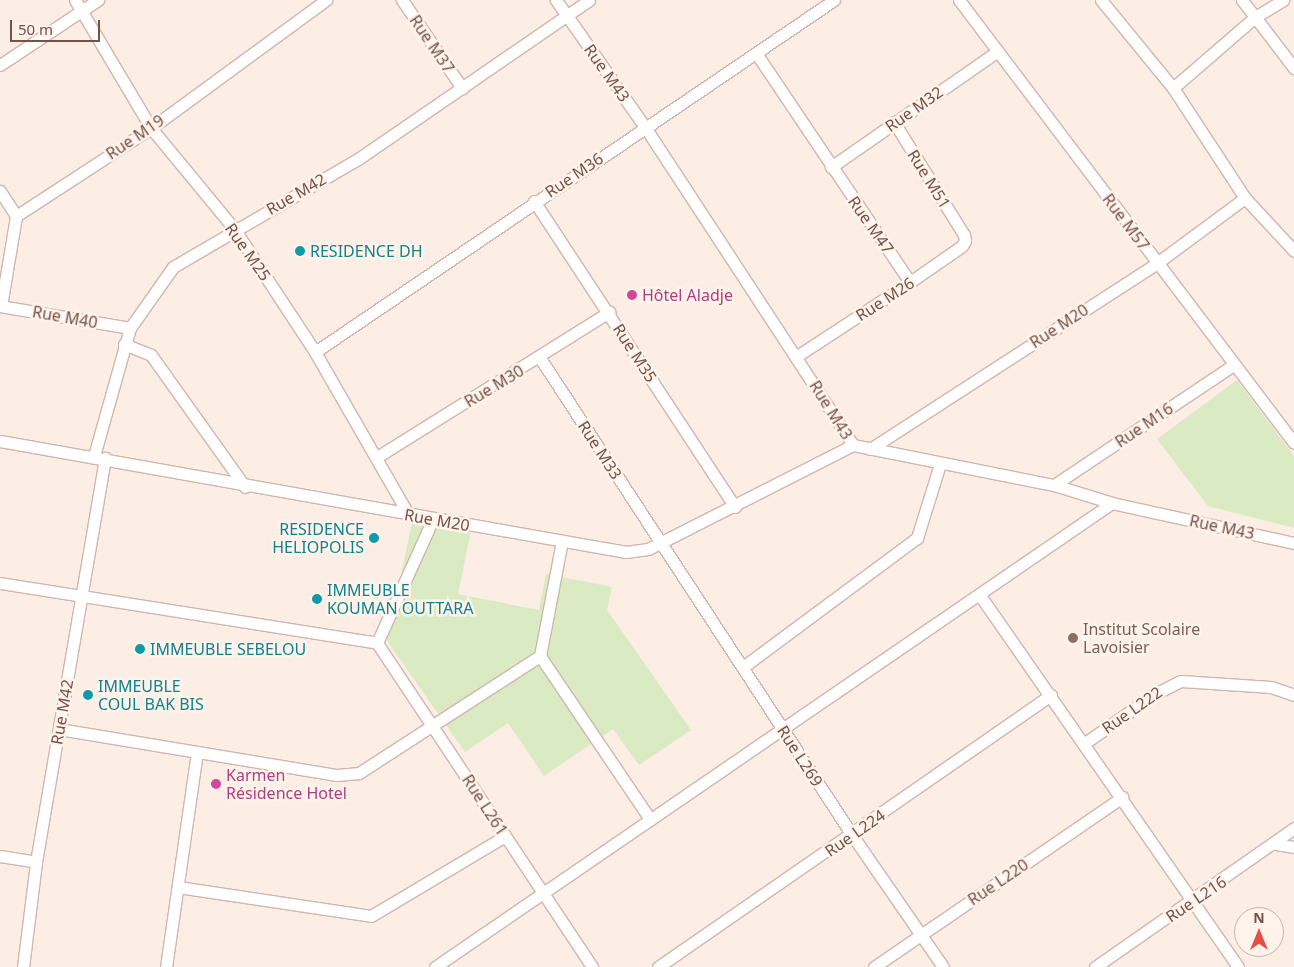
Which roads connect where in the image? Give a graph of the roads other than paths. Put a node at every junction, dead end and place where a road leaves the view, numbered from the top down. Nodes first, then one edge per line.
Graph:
1 (75, 0) edge
2 (98, 0) edge
3 (326, 0) edge
4 (402, 0) edge
5 (556, 0) edge
6 (588, 0) edge
7 (834, 0) edge
8 (959, 0) edge
9 (1101, 0) edge
10 (1242, 0) edge
11 (1283, 0) edge
12 (82, 10) junction
13 (566, 15) junction
14 (1255, 17) junction
15 (998, 51) junction
16 (756, 53) junction
17 (0, 65) edge
18 (1294, 68) edge
19 (462, 88) junction
20 (1173, 88) junction
21 (894, 122) junction
22 (645, 127) junction
23 (151, 128) junction
24 (831, 167) junction
25 (0, 191) edge
26 (1245, 198) junction
27 (534, 201) junction
28 (16, 216) junction
29 (235, 230) junction
30 (964, 235) joint
31 (1294, 251) edge
32 (1157, 263) junction
33 (910, 282) junction
34 (0, 306) edge
35 (609, 312) junction
36 (130, 328) junction
37 (124, 344) junction
38 (315, 352) junction
39 (797, 356) junction
40 (540, 358) junction
41 (1233, 365) junction
42 (0, 440) edge
43 (1294, 443) edge
44 (853, 445) junction
45 (870, 449) junction
46 (100, 457) junction
47 (377, 457) junction
48 (940, 464) junction
49 (1054, 485) junction
50 (245, 487) junction
51 (1112, 503) junction
52 (734, 507) junction
53 (408, 514) junction
54 (433, 519) junction
55 (562, 541) junction
56 (660, 543) junction
57 (1294, 543) edge
58 (0, 583) edge
59 (979, 594) junction
60 (82, 597) junction
61 (377, 643) junction
62 (540, 656) junction
63 (743, 667) junction
64 (1051, 695) junction
65 (1294, 695) edge
66 (433, 723) junction
67 (782, 728) junction
68 (59, 730) junction
69 (1085, 743) junction
70 (197, 752) junction
71 (1122, 797) junction
72 (650, 819) junction
73 (1294, 828) edge
74 (505, 836) junction
75 (852, 836) junction
76 (1275, 844) junction
77 (1294, 847) edge
78 (0, 856) edge
79 (36, 862) junction
80 (178, 887) junction
81 (543, 894) junction
82 (1192, 902) junction
83 (921, 935) junction
84 (23, 967) edge
85 (166, 967) edge
86 (435, 967) edge
87 (592, 967) edge
88 (658, 967) edge
89 (874, 967) edge
90 (943, 967) edge
91 (1095, 967) edge
92 (1238, 967) edge

1 - 12 street, Rue M25
2 - 12 street
3 - 23 street, Rue M19
4 - 19 street, Rue M37
5 - 13 street, Rue M43
6 - 13 street, Rue M42
7 - 16 street, Rue M36
8 - 15 street, Rue M57
9 - 20 street
10 - 14 street
11 - 14 street
12 - 17 street
12 - 23 street, Rue M25
13 - 19 street, Rue M42
13 - 22 street, Rue M43
14 - 18 street
14 - 20 street
15 - 21 street, Rue M32
15 - 32 street, Rue M57
16 - 22 street, Rue M36
16 - 24 street, Rue M47
19 - 29 street, Rue M42
20 - 26 street
21 - 24 street, Rue M32
21 - 30 street, Rue M51
22 - 27 street, Rue M36
22 - 39 street, Rue M43
23 - 28 street, Rue M19
23 - 29 street, Rue M25
24 - 33 street, Rue M47
25 - 28 street
26 - 31 street
26 - 32 street, Rue M20
27 - 35 street, Rue M35
27 - 38 street, Rue M36
28 - 34 street
29 - 36 street, Rue M42
29 - 38 street, Rue M25
30 - 33 street, Rue M26
32 - 41 street, Rue M57
32 - 45 street, Rue M20
33 - 39 street, Rue M26
34 - 36 street, Rue M40
35 - 40 street, Rue M30
35 - 52 street, Rue M35
36 - 37 street, Rue M42
37 - 46 street, Rue M42
37 - 50 street
38 - 47 street, Rue M25
39 - 44 street, Rue M43
40 - 47 street, Rue M30
40 - 56 street, Rue M33
41 - 43 street, Rue M57
41 - 49 street, Rue M16
42 - 46 street, Rue M20
44 - 45 street, Rue M43
44 - 52 street, Rue M20
45 - 48 street, Rue M43
46 - 50 street, Rue M20
46 - 60 street, Rue M42
47 - 53 street, Rue M25
48 - 49 street, Rue M43
48 - 63 street
49 - 51 street, Rue M43
50 - 53 street, Rue M20
51 - 57 street, Rue M43
51 - 59 street
52 - 56 street, Rue M20
53 - 54 street, Rue M20
54 - 55 street, Rue M20
54 - 61 street
55 - 56 street, Rue M20
55 - 62 street
56 - 63 street, Rue L269
58 - 60 street
59 - 64 street
59 - 67 street
60 - 61 street
60 - 68 street, Rue M42
61 - 66 street, Rue L261
62 - 66 street
62 - 72 street
63 - 67 street, Rue L269
64 - 69 street
64 - 75 street, Rue L224
65 - 69 street, Rue L222
66 - 70 street
66 - 74 street, Rue L261
67 - 72 street
67 - 75 street, Rue L269
68 - 70 street
68 - 79 street, Rue M42
69 - 71 street
70 - 80 street
71 - 82 street
71 - 83 street, Rue L220
72 - 81 street
73 - 76 street, Rue L216
74 - 80 street
74 - 81 street, Rue L261
75 - 83 street, Rue L269
75 - 88 street, Rue L224
76 - 77 street
76 - 82 street, Rue L216
78 - 79 street
79 - 84 street, Rue M42
80 - 85 street
81 - 86 street
81 - 87 street, Rue L261
82 - 91 street, Rue L216
82 - 92 street
83 - 89 street, Rue L220
83 - 90 street, Rue L269

